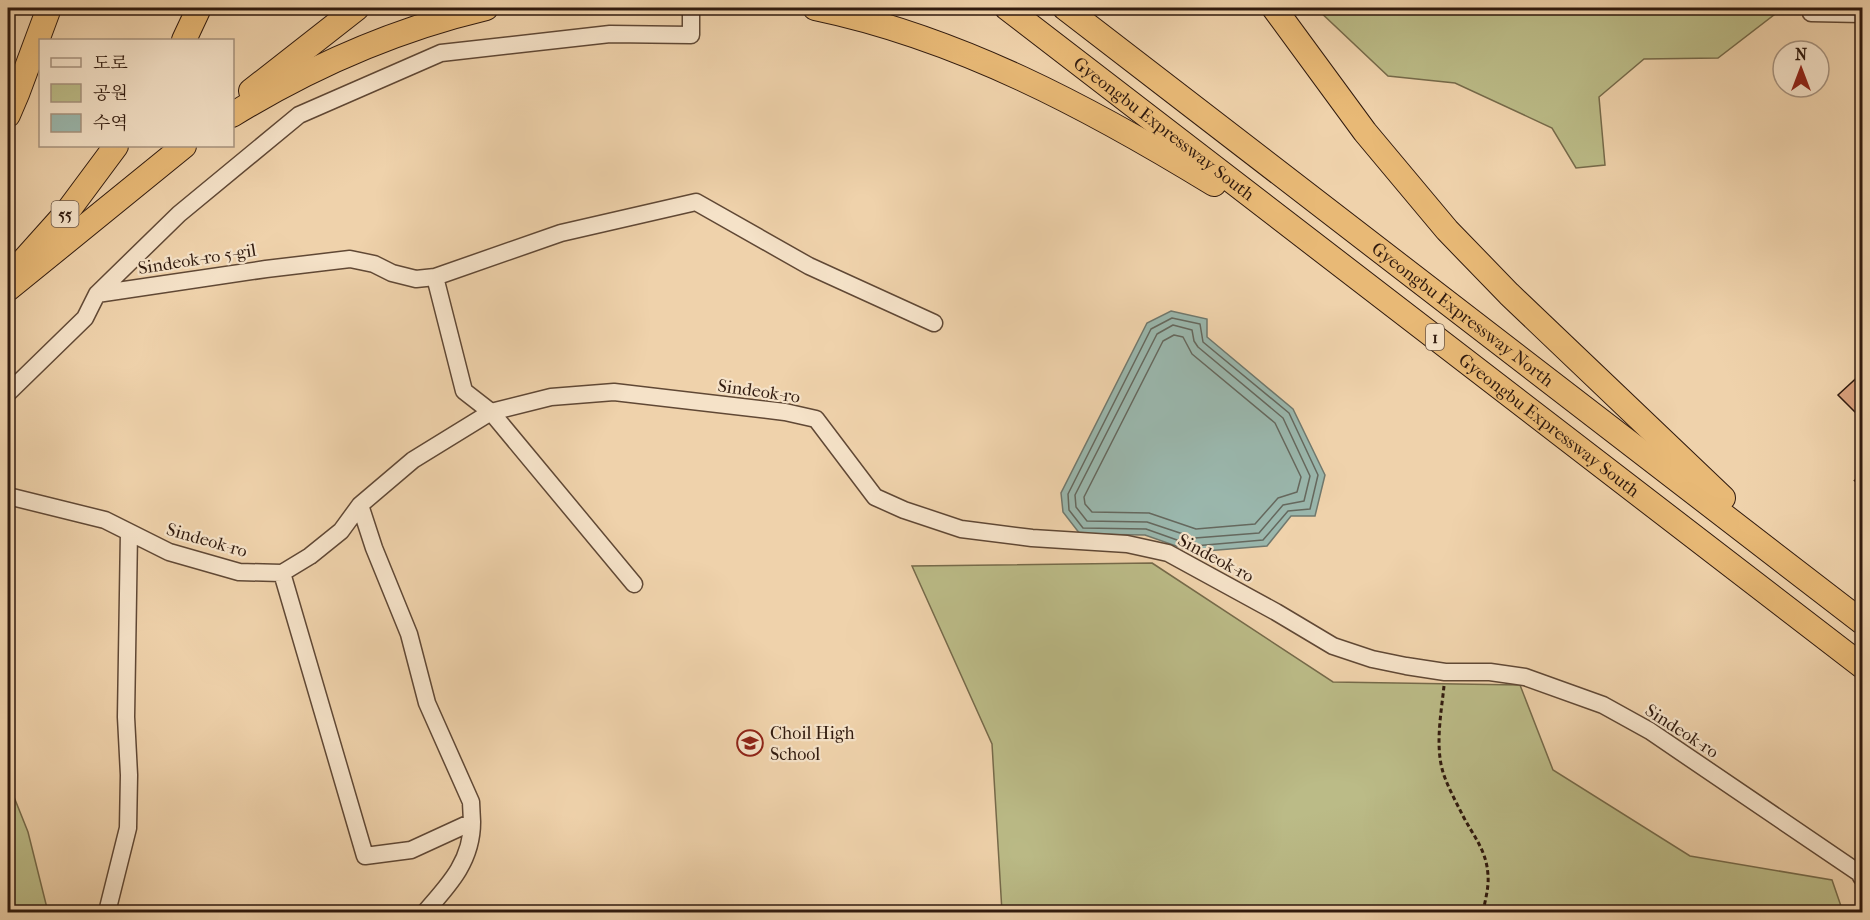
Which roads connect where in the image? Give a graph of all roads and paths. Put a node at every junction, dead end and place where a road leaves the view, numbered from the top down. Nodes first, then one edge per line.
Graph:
1 (49, 8) edge
2 (199, 8) edge
3 (357, 8) edge
4 (486, 8) edge
5 (815, 8) edge
6 (1007, 8) edge
7 (1065, 8) edge
8 (1274, 8) edge
9 (691, 9) dead end
10 (1812, 13) dead end
11 (1863, 14) edge
12 (184, 39) edge
13 (234, 104) edge
14 (234, 114) edge
15 (8, 115) edge
16 (115, 147) edge
17 (184, 147) edge
18 (1338, 262) junction
19 (8, 277) edge
20 (435, 277) junction
21 (8, 289) edge
22 (97, 294) junction
23 (934, 323) dead end
24 (8, 393) edge
25 (491, 412) junction
26 (8, 496) edge
27 (360, 505) junction
28 (129, 532) junction
29 (282, 573) junction
30 (634, 584) dead end
31 (1818, 588) junction
32 (1863, 622) edge
33 (1863, 666) edge
34 (1445, 672) junction
35 (472, 822) junction
36 (1863, 878) edge
37 (107, 912) edge
38 (425, 912) edge
39 (1483, 912) edge

1 - 15 highway
2 - 12 highway
3 - 13 highway
4 - 14 highway
5 - 18 highway
6 - 18 highway, Gyeongbu Expressway South / 1
7 - 31 highway, Gyeongbu Expressway North / 1
8 - 31 highway
9 - 22 street
10 - 11 street
16 - 19 highway, 55
17 - 21 highway
18 - 33 highway, Gyeongbu Expressway South / 1
20 - 22 street, Sindeok-ro 5-gil
20 - 23 street
20 - 25 street
22 - 24 street
25 - 27 street, Sindeok-ro
25 - 30 street
25 - 34 street, Sindeok-ro
26 - 28 street, Sindeok-ro
27 - 29 street, Sindeok-ro
27 - 35 street
28 - 29 street, Sindeok-ro
28 - 37 street
29 - 35 street
31 - 32 highway, Gyeongbu Expressway North / 1
34 - 36 street, Sindeok-ro
34 - 39 path
35 - 38 street

